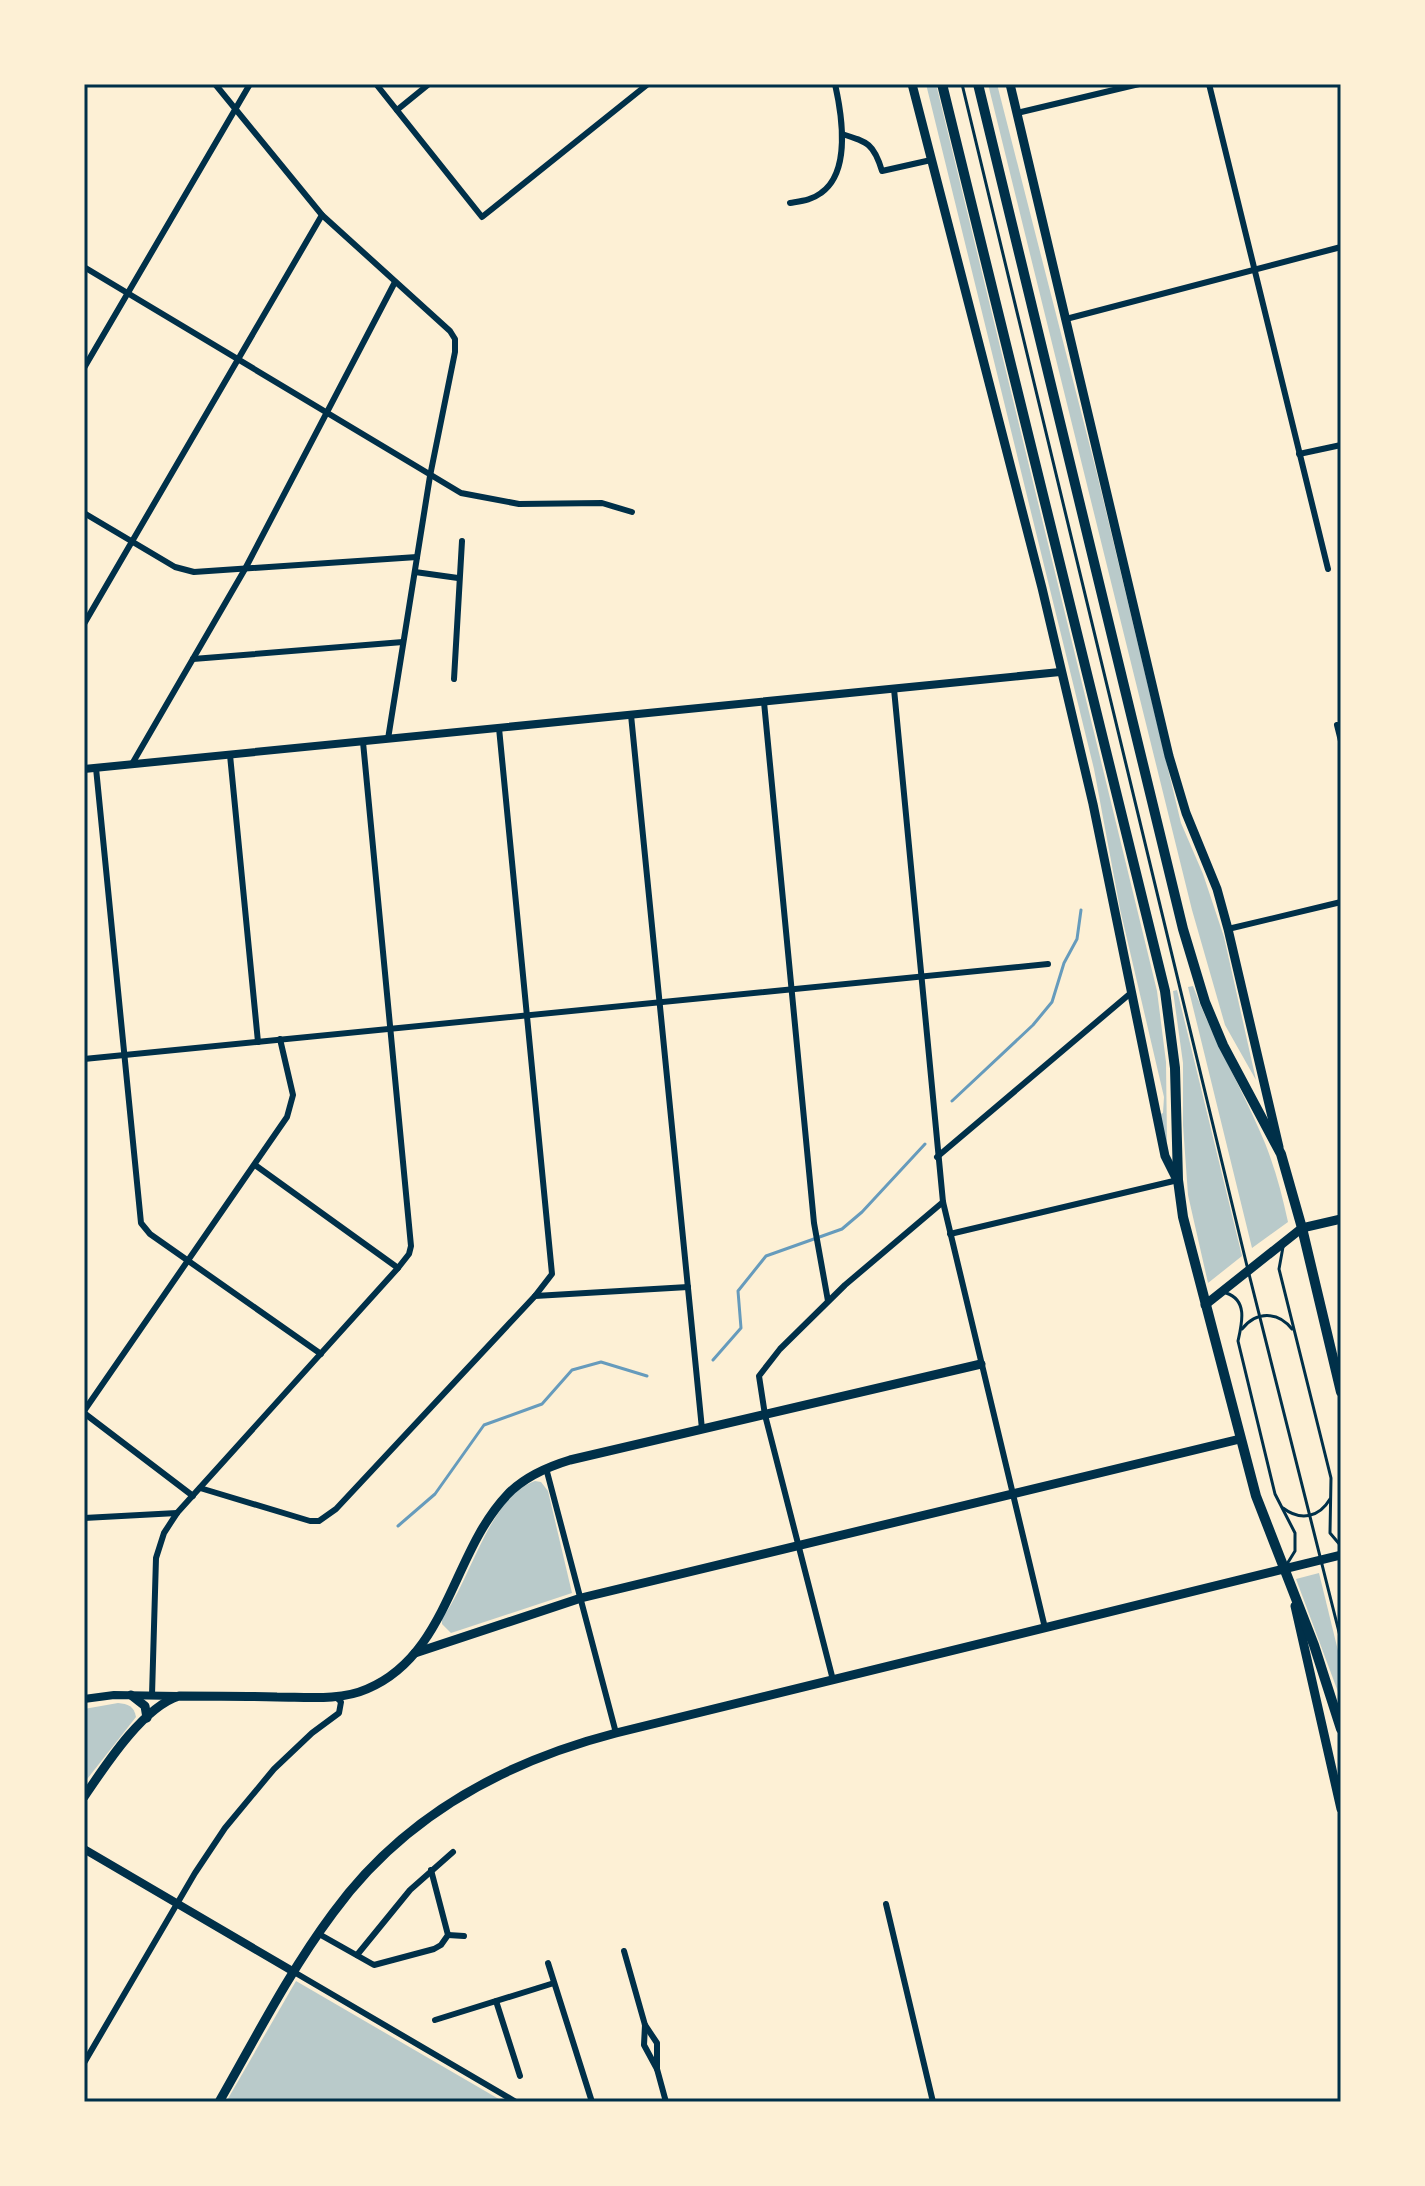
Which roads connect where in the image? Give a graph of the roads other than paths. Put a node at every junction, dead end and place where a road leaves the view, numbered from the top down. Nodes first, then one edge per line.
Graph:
1 (215, 84) edge
2 (250, 84) edge
3 (376, 84) edge
4 (429, 84) edge
5 (648, 84) edge
6 (835, 84) edge
7 (912, 84) edge
8 (942, 84) edge
9 (962, 84) edge
10 (978, 84) edge
11 (1010, 84) edge
12 (1139, 84) edge
13 (1209, 84) edge
14 (235, 108) junction
15 (397, 110) junction
16 (1017, 113) junction
17 (842, 134) junction
18 (931, 160) junction
19 (790, 203) dead end
20 (322, 215) junction
21 (1341, 247) edge
22 (84, 267) edge
23 (1256, 269) junction
24 (395, 282) junction
25 (127, 293) junction
26 (1066, 319) junction
27 (238, 360) junction
28 (84, 368) edge
29 (326, 413) junction
30 (1341, 445) edge
31 (1299, 454) junction
32 (430, 476) junction
33 (632, 512) dead end
34 (84, 513) edge
35 (462, 541) dead end
36 (132, 542) junction
37 (417, 557) junction
38 (245, 569) junction
39 (1328, 569) dead end
40 (415, 572) junction
41 (458, 578) junction
42 (84, 624) edge
43 (403, 642) junction
44 (193, 659) junction
45 (1060, 672) junction
46 (454, 679) dead end
47 (894, 689) junction
48 (764, 702) junction
49 (631, 715) junction
50 (1337, 725) dead end
51 (499, 728) junction
52 (388, 739) junction
53 (1341, 741) edge
54 (363, 742) junction
55 (230, 755) junction
56 (132, 764) junction
57 (96, 768) junction
58 (84, 769) edge
59 (1341, 902) edge
60 (1228, 929) junction
61 (1048, 964) dead end
62 (921, 977) junction
63 (792, 989) junction
64 (1132, 992) junction
65 (660, 1002) junction
66 (527, 1015) junction
67 (391, 1029) junction
68 (280, 1039) junction
69 (258, 1042) junction
70 (123, 1055) junction
71 (84, 1059) edge
72 (1281, 1154) junction
73 (937, 1157) junction
74 (255, 1165) junction
75 (1178, 1180) junction
76 (943, 1202) junction
77 (1341, 1219) edge
78 (1302, 1228) junction
79 (950, 1234) junction
80 (1284, 1243) junction
81 (188, 1261) junction
82 (398, 1268) junction
83 (1248, 1271) junction
84 (688, 1287) junction
85 (1222, 1291) junction
86 (535, 1296) junction
87 (828, 1301) junction
88 (1205, 1305) junction
89 (1260, 1315) junction
90 (1240, 1332) junction
91 (1295, 1336) junction
92 (321, 1354) junction
93 (981, 1364) junction
94 (1341, 1392) edge
95 (84, 1412) edge
96 (765, 1415) junction
97 (702, 1429) junction
98 (1240, 1439) junction
99 (546, 1468) junction
100 (200, 1488) junction
101 (1013, 1495) junction
102 (1332, 1495) junction
103 (193, 1496) junction
104 (1278, 1502) junction
105 (177, 1513) junction
106 (1311, 1516) junction
107 (84, 1518) edge
108 (1341, 1546) edge
109 (799, 1547) junction
110 (1341, 1555) edge
111 (1322, 1560) junction
112 (1284, 1569) junction
113 (1292, 1591) junction
114 (581, 1598) junction
115 (1045, 1628) junction
116 (1341, 1640) edge
117 (415, 1653) junction
118 (833, 1680) junction
119 (131, 1695) junction
120 (152, 1695) junction
121 (179, 1696) junction
122 (334, 1696) junction
123 (84, 1699) edge
124 (147, 1718) junction
125 (1341, 1729) edge
126 (616, 1733) junction
127 (84, 1797) edge
128 (1341, 1809) edge
129 (84, 1849) edge
130 (453, 1852) dead end
131 (431, 1870) junction
132 (177, 1904) junction
133 (886, 1904) dead end
134 (319, 1934) junction
135 (448, 1935) junction
136 (464, 1936) dead end
137 (624, 1951) dead end
138 (357, 1955) junction
139 (548, 1963) dead end
140 (294, 1972) junction
141 (554, 1983) junction
142 (496, 2001) junction
143 (435, 2020) dead end
144 (645, 2025) junction
145 (84, 2063) edge
146 (657, 2069) junction
147 (520, 2076) dead end
148 (219, 2102) edge
149 (516, 2102) edge
150 (592, 2102) edge
151 (666, 2102) edge
152 (933, 2102) edge

1 - 14 street
2 - 14 street
3 - 15 street
4 - 15 street
5 - 15 street
6 - 17 street
7 - 18 main road
8 - 75 highway
9 - 83 lane
10 - 72 highway
11 - 16 main road
12 - 16 street
13 - 23 street
14 - 20 street
14 - 25 street
16 - 26 main road
17 - 18 street
17 - 19 street
18 - 45 main road
20 - 24 street
20 - 27 street
21 - 23 street
22 - 25 street
23 - 26 street
23 - 31 street
24 - 29 street
24 - 32 street
25 - 27 street
25 - 28 street
26 - 60 main road
27 - 29 street
27 - 36 street
29 - 32 street
29 - 38 street
30 - 31 street
31 - 39 street
32 - 33 street
32 - 37 street
34 - 36 street
35 - 41 street
36 - 38 street
36 - 42 street
37 - 38 street
37 - 40 street
38 - 44 street
40 - 41 street
40 - 43 street
41 - 46 street
43 - 44 street
43 - 52 street
44 - 56 street
45 - 47 street
45 - 64 main road
47 - 48 street
47 - 62 street
48 - 49 street
48 - 63 street
49 - 51 street
49 - 65 street
50 - 53 street
51 - 52 street
51 - 66 street
52 - 54 street
54 - 55 street
54 - 67 street
55 - 56 street
55 - 69 street
56 - 57 street
57 - 58 street
57 - 70 street
59 - 60 street
60 - 72 main road
61 - 62 street
62 - 63 street
62 - 73 street
63 - 65 street
63 - 87 street
64 - 73 street
64 - 75 main road
65 - 66 street
65 - 84 street
66 - 67 street
66 - 86 street
67 - 68 street
67 - 82 street
68 - 69 street
68 - 74 street
69 - 70 street
70 - 71 street
70 - 81 street
72 - 78 highway
73 - 76 street
74 - 81 street
74 - 82 street
75 - 79 street
75 - 88 highway
76 - 79 street
76 - 87 street
77 - 78 main road
78 - 80 main road
78 - 94 highway
79 - 93 street
80 - 83 main road
80 - 91 lane
81 - 92 street
81 - 95 street
82 - 92 street
83 - 85 main road
83 - 89 lane
84 - 86 street
84 - 97 street
85 - 88 main road
85 - 90 lane
86 - 100 street
87 - 96 street
88 - 98 highway
89 - 90 lane
89 - 91 lane
89 - 106 lane
90 - 104 lane
91 - 102 lane
92 - 100 street
93 - 96 main road
93 - 101 street
95 - 103 street
96 - 97 main road
96 - 109 street
97 - 99 main road
98 - 101 main road
98 - 112 highway
99 - 114 street
99 - 117 main road
100 - 103 street
101 - 109 main road
101 - 115 street
102 - 106 lane
102 - 108 lane
103 - 105 street
104 - 106 lane
104 - 112 lane
105 - 107 street
105 - 120 street
106 - 111 lane
109 - 114 main road
109 - 118 street
110 - 111 main road
111 - 112 main road
111 - 116 lane
112 - 113 highway
112 - 115 main road
113 - 125 highway
113 - 128 main road
114 - 117 main road
114 - 126 street
115 - 118 main road
117 - 122 main road
118 - 126 main road
119 - 120 street
119 - 123 street
119 - 124 main road
120 - 121 street
121 - 122 main road
121 - 124 main road
122 - 132 street
124 - 127 main road
126 - 134 main road
129 - 132 street
130 - 131 street
131 - 135 street
131 - 138 street
132 - 140 street
132 - 145 street
133 - 152 street
134 - 138 street
134 - 140 main road
135 - 136 street
135 - 138 street
137 - 144 street
139 - 141 street
140 - 148 main road
140 - 149 street
141 - 142 street
141 - 150 street
142 - 143 street
142 - 147 street
144 - 146 street
144 - 146 street
146 - 151 street

